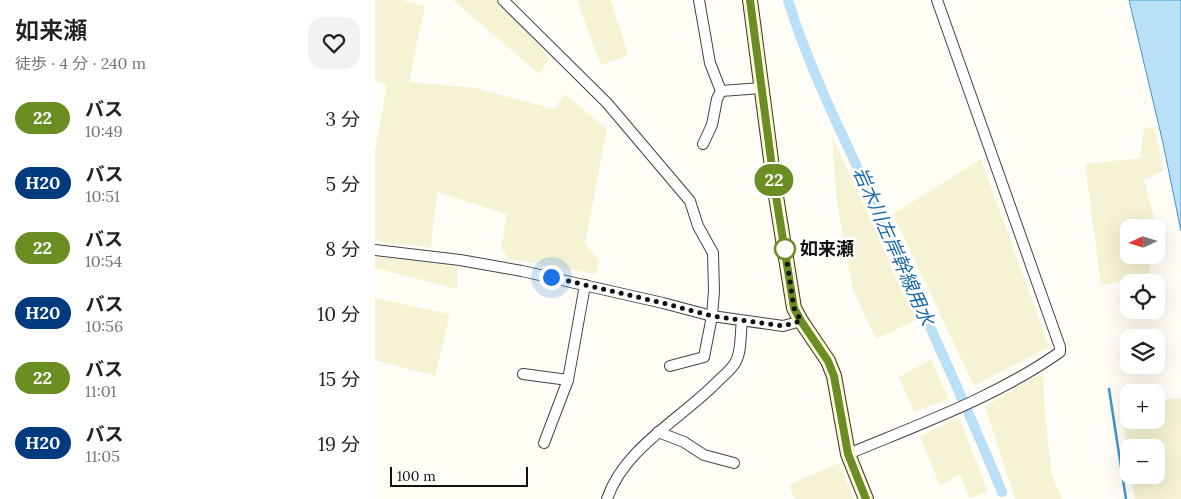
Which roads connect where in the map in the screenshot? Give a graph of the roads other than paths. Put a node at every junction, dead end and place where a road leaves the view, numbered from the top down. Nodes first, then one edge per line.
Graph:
1 (503, 0) edge
2 (699, 0) edge
3 (750, 0) edge
4 (937, 0) edge
5 (762, 88) junction
6 (721, 91) junction
7 (703, 144) dead end
8 (375, 250) edge
9 (585, 285) junction
10 (712, 316) junction
11 (742, 321) junction
12 (801, 321) junction
13 (670, 366) dead end
14 (523, 374) dead end
15 (568, 380) junction
16 (658, 432) junction
17 (544, 443) dead end
18 (848, 454) junction
19 (733, 463) dead end
20 (607, 499) edge
21 (866, 499) edge

1 - 10 street
2 - 6 street
3 - 5 street
4 - 18 street
5 - 6 street
5 - 12 street
6 - 7 street
8 - 9 street
9 - 10 street
9 - 15 street
10 - 11 street
10 - 13 street
11 - 12 street
11 - 16 street
12 - 18 street
14 - 15 street
15 - 17 street
16 - 19 street
16 - 20 street
18 - 21 street

